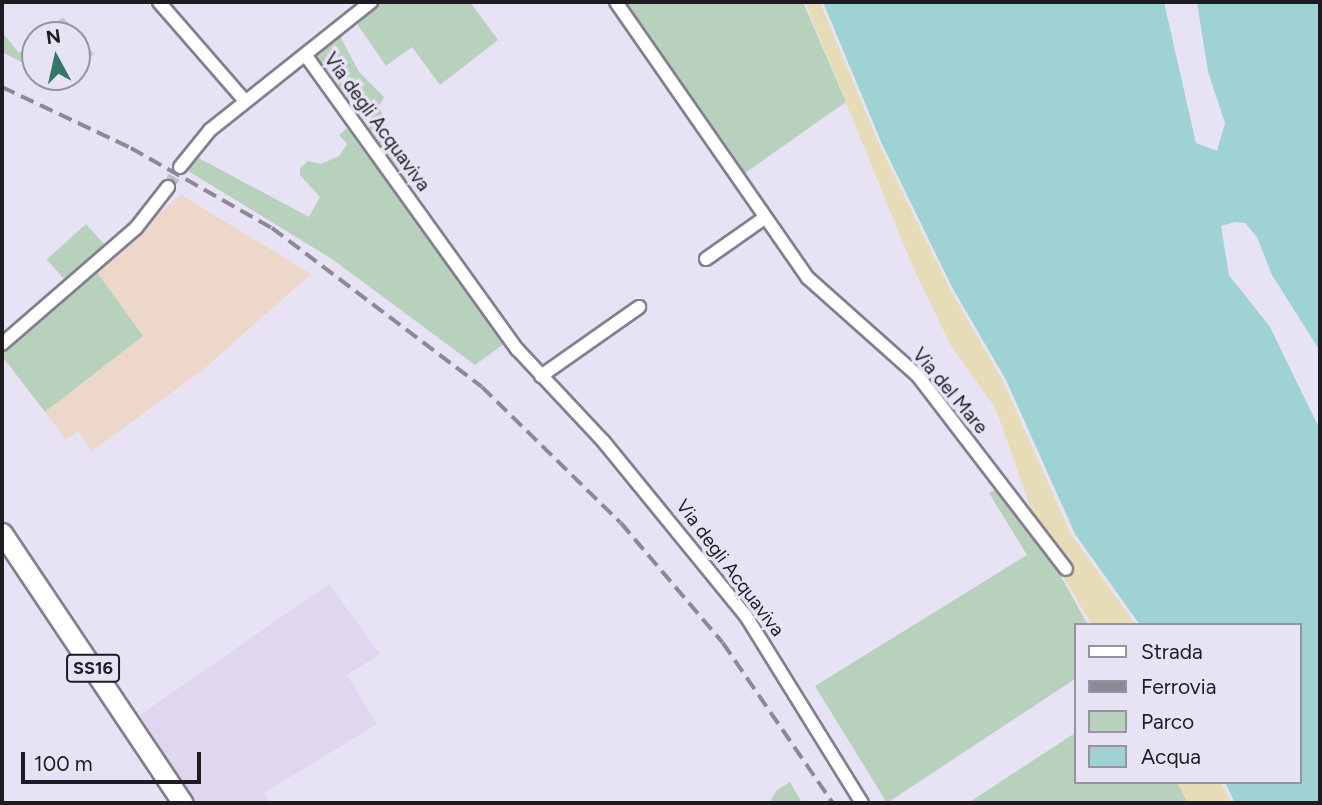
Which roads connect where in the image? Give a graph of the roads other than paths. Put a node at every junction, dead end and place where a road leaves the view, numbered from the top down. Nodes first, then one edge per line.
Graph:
1 (159, 2) edge
2 (371, 2) edge
3 (616, 2) edge
4 (307, 58) junction
5 (245, 101) junction
6 (180, 167) tunnel mouth
7 (168, 187) tunnel mouth
8 (764, 219) junction
9 (706, 259) dead end
10 (639, 307) dead end
11 (2, 344) edge
12 (541, 376) junction
13 (2, 533) edge
14 (1066, 569) dead end
15 (183, 803) edge
16 (863, 803) edge

1 - 5 street
2 - 4 street
3 - 8 street, Via del Mare
4 - 5 street
4 - 12 street, Via degli Acquaviva
5 - 6 street
7 - 11 street
8 - 9 street
8 - 14 street, Via del Mare
10 - 12 street
12 - 16 street, Via degli Acquaviva
13 - 15 main road, SS16

